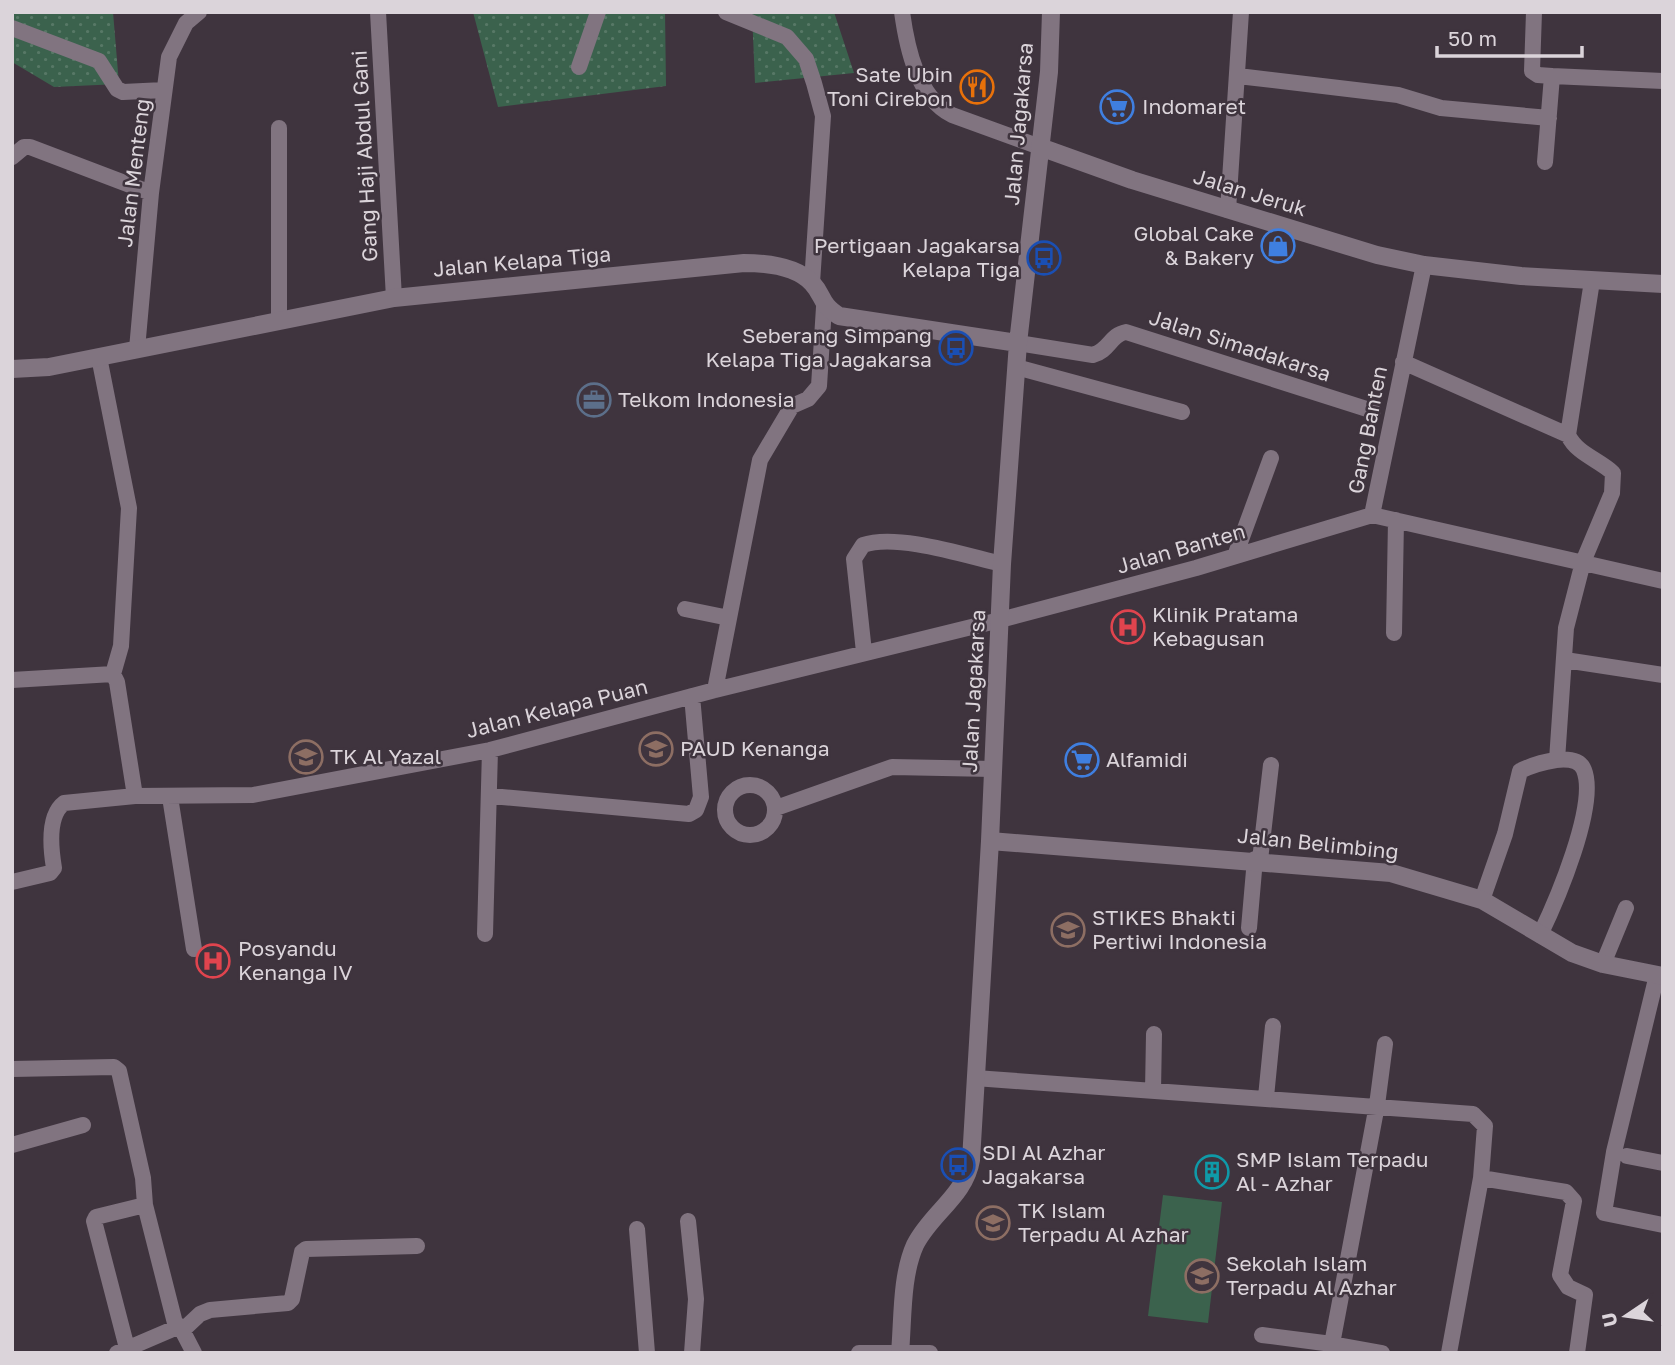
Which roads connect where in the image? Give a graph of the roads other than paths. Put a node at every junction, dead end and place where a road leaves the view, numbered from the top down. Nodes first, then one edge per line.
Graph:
1 (199, 12) edge
2 (379, 12) edge
3 (598, 12) edge
4 (726, 12) edge
5 (902, 12) edge
6 (1051, 12) edge
7 (1241, 12) edge
8 (1534, 12) edge
9 (12, 28) edge
10 (579, 67) dead end
11 (1238, 76) junction
12 (1552, 76) junction
13 (1663, 81) edge
14 (164, 90) junction
15 (1549, 118) junction
16 (279, 128) dead end
17 (1040, 147) junction
18 (12, 157) edge
19 (1545, 162) dead end
20 (150, 193) junction
21 (1228, 210) junction
22 (1424, 265) junction
23 (1592, 281) junction
24 (812, 283) junction
25 (1663, 284) edge
26 (394, 298) junction
27 (824, 307) junction
28 (279, 321) junction
29 (1018, 343) junction
30 (137, 349) junction
31 (99, 357) junction
32 (1403, 362) junction
33 (1016, 368) junction
34 (12, 369) edge
35 (1373, 411) dead end
36 (1182, 412) dead end
37 (1568, 435) junction
38 (1271, 458) dead end
39 (1373, 515) junction
40 (1396, 520) junction
41 (1235, 556) junction
42 (1583, 562) junction
43 (1002, 564) junction
44 (1663, 581) edge
45 (685, 609) dead end
46 (729, 618) junction
47 (1000, 620) junction
48 (1394, 633) dead end
49 (864, 652) junction
50 (1565, 660) junction
51 (113, 674) junction
52 (1663, 675) edge
53 (12, 680) edge
54 (715, 690) junction
55 (692, 696) junction
56 (490, 750) junction
57 (1557, 760) junction
58 (1271, 765) dead end
59 (993, 769) junction
60 (135, 796) junction
61 (491, 796) junction
62 (170, 797) junction
63 (776, 808) dead end
64 (990, 841) junction
65 (1257, 860) junction
66 (12, 882) edge
67 (1482, 900) junction
68 (1626, 908) dead end
69 (1249, 928) dead end
70 (485, 934) dead end
71 (1540, 935) junction
72 (194, 949) dead end
73 (1603, 964) junction
74 (1660, 975) edge
75 (1273, 1026) dead end
76 (1154, 1034) dead end
77 (1385, 1044) dead end
78 (12, 1069) edge
79 (975, 1078) junction
80 (1153, 1091) junction
81 (1266, 1097) junction
82 (1377, 1105) junction
83 (83, 1125) dead end
84 (12, 1144) edge
85 (1627, 1156) dead end
86 (1663, 1163) edge
87 (1481, 1178) junction
88 (145, 1205) junction
89 (688, 1221) dead end
90 (1663, 1225) edge
91 (637, 1229) dead end
92 (417, 1246) dead end
93 (179, 1328) junction
94 (1262, 1335) dead end
95 (1332, 1349) edge
96 (122, 1350) edge
97 (900, 1352) edge
98 (194, 1353) edge
99 (647, 1353) edge
100 (692, 1353) edge
101 (859, 1353) edge
102 (930, 1353) edge
103 (1381, 1353) edge
104 (1449, 1353) edge
105 (1577, 1353) edge

1 - 14 street, Jalan Menteng
2 - 26 street, Gang Haji Abdul Gani
3 - 10 street
4 - 24 street
5 - 17 street, Jalan Jeruk
6 - 17 street, Jalan Jagakarsa
7 - 11 street
8 - 12 street
9 - 14 street
11 - 15 street
11 - 21 street
12 - 13 street
12 - 15 street
14 - 20 street, Jalan Menteng
15 - 19 street
16 - 28 street
17 - 21 street, Jalan Jeruk
17 - 29 street, Jalan Jagakarsa
18 - 20 street
20 - 30 street, Jalan Menteng
21 - 22 street, Jalan Jeruk
22 - 23 street, Jalan Jeruk
22 - 32 street, Gang Banten
23 - 25 street, Jalan Jeruk
23 - 37 street
24 - 26 street, Jalan Kelapa Tiga
24 - 27 street
26 - 28 street, Jalan Kelapa Tiga
27 - 29 street
27 - 46 street
28 - 30 street, Jalan Kelapa Tiga
29 - 33 street, Jalan Jagakarsa
29 - 35 street, Jalan Simadakarsa
30 - 31 street, Jalan Kelapa Tiga
31 - 34 street, Jalan Kelapa Tiga
31 - 51 street
32 - 37 street
32 - 39 street, Gang Banten
33 - 36 street
33 - 43 street, Jalan Jagakarsa
37 - 42 street
38 - 41 street
39 - 40 street, Gang Banten
39 - 41 street, Jalan Banten
40 - 42 street, Gang Banten
40 - 48 street
41 - 47 street, Jalan Banten
42 - 44 street, Gang Banten
42 - 50 street
43 - 47 street, Jalan Jagakarsa
43 - 49 street
45 - 46 street
46 - 54 street
47 - 49 street, Jalan Kelapa Puan
47 - 59 street, Jalan Jagakarsa
49 - 54 street, Jalan Kelapa Puan
50 - 52 street
50 - 57 street
51 - 53 street
51 - 60 street
54 - 55 street, Jalan Kelapa Puan
55 - 56 street, Jalan Kelapa Puan
55 - 61 street
56 - 61 street
56 - 62 street, Jalan Kelapa Puan
57 - 67 street
57 - 71 street
58 - 65 street
59 - 63 street
59 - 64 street, Jalan Jagakarsa
60 - 62 street, Jalan Kelapa Puan
60 - 66 street, Jalan Kelapa Puan
61 - 70 street
62 - 72 street
64 - 65 street, Jalan Belimbing
64 - 79 street, Jalan Jagakarsa
65 - 67 street, Jalan Belimbing
65 - 69 street
67 - 71 street, Jalan Belimbing
68 - 73 street
71 - 73 street, Jalan Belimbing
73 - 74 street, Jalan Belimbing
74 - 90 street
75 - 81 street
76 - 80 street
77 - 82 street
78 - 88 street
79 - 80 street
79 - 97 street, Jalan Jagakarsa
80 - 81 street
81 - 82 street
82 - 87 street
82 - 95 street
83 - 84 street
85 - 86 street
87 - 104 street
87 - 105 street
88 - 93 street
88 - 96 street
89 - 100 street
91 - 99 street
92 - 93 street
93 - 96 street
93 - 98 street
94 - 95 street
95 - 103 street
97 - 101 street
97 - 102 street

